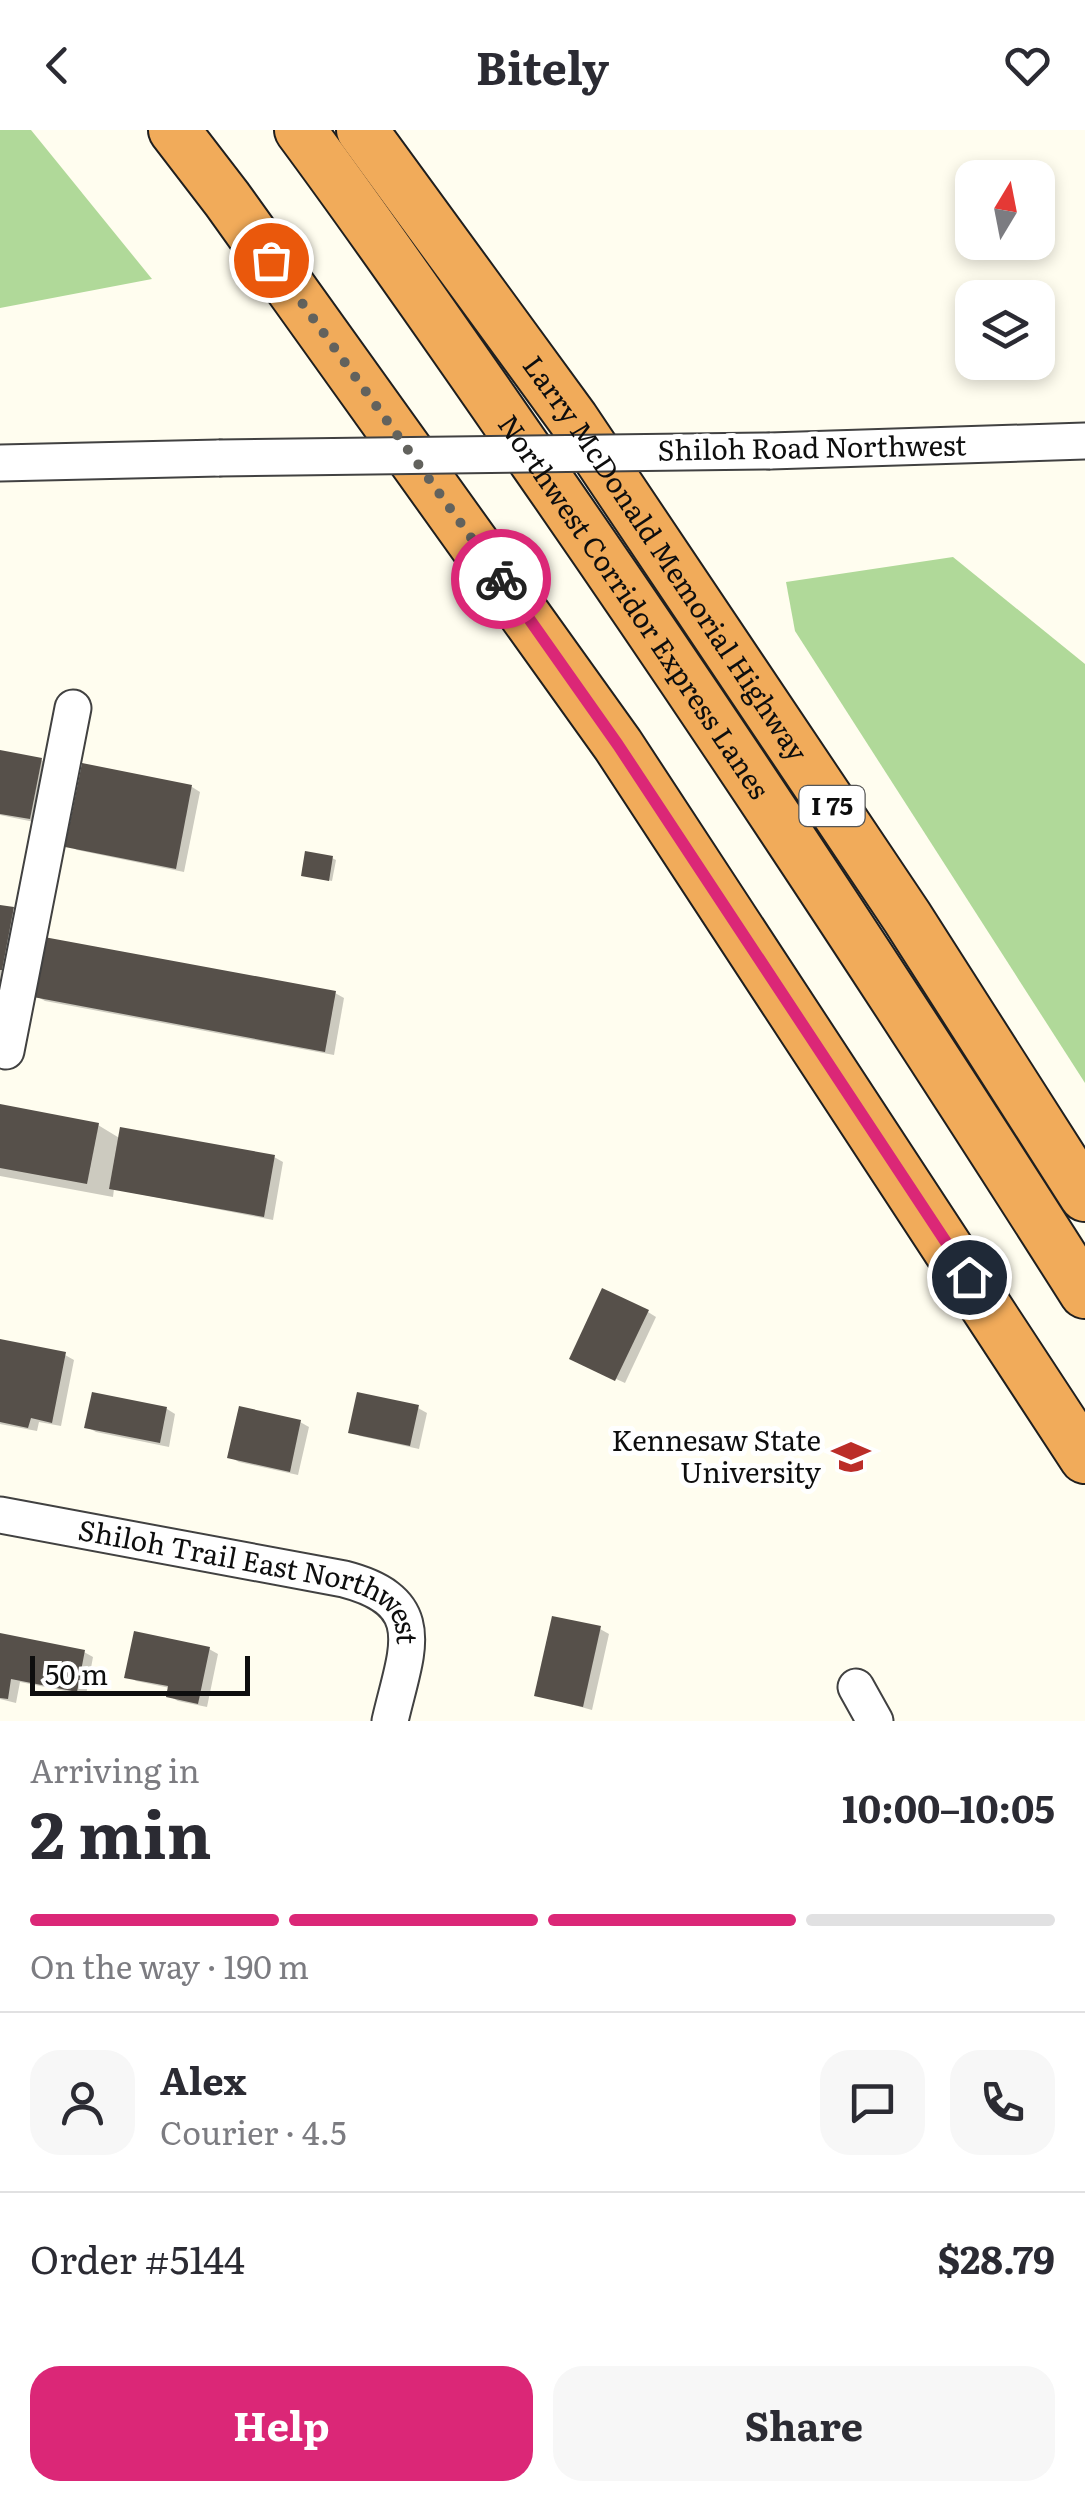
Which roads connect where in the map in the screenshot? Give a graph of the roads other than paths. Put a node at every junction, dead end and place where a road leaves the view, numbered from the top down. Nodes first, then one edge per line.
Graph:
1 (174, 130) edge
2 (300, 130) edge
3 (362, 130) edge
4 (1085, 441) edge
5 (0, 464) edge
6 (73, 708) dead end
7 (6, 1051) dead end
8 (1085, 1196) edge
9 (1085, 1293) edge
10 (1085, 1458) edge
11 (0, 1515) edge
12 (856, 1686) dead end
13 (390, 1721) edge
14 (875, 1721) edge

1 - 10 highway
2 - 9 highway, Northwest Corridor Express Lanes
3 - 8 highway, Larry McDonald Memorial Highway / I 75
4 - 5 street, Shiloh Road Northwest, bridge
6 - 7 street
11 - 13 street, Shiloh Trail East Northwest
12 - 14 street

